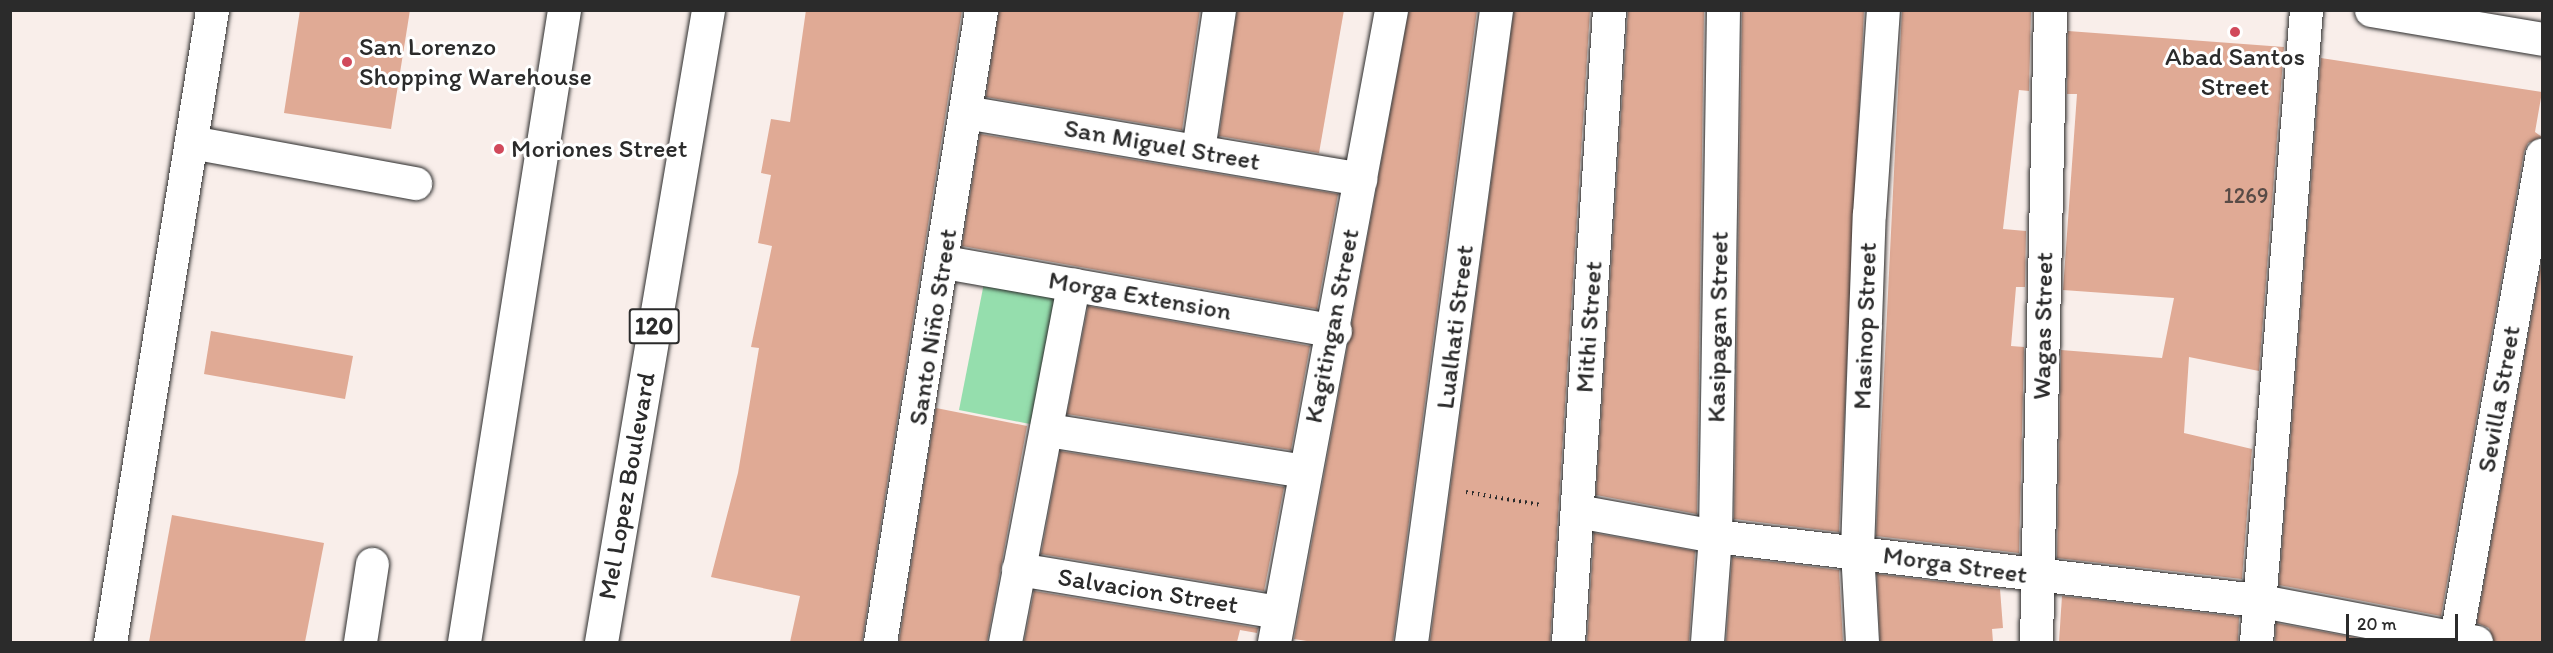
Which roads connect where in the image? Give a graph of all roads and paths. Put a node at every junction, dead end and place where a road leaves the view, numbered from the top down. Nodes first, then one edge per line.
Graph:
1 (212, 10) edge
2 (564, 10) edge
3 (708, 10) edge
4 (981, 10) edge
5 (1219, 10) edge
6 (1391, 10) edge
7 (1496, 10) edge
8 (1609, 10) edge
9 (1723, 10) edge
10 (1883, 10) edge
11 (2050, 10) edge
12 (2306, 10) edge
13 (2371, 10) edge
14 (2542, 39) edge
15 (965, 112) junction
16 (191, 142) junction
17 (1198, 150) junction
18 (2542, 155) edge
19 (1360, 179) junction
20 (416, 183) dead end
21 (945, 262) junction
22 (1073, 284) junction
23 (1335, 331) junction
24 (1048, 430) junction
25 (1304, 471) junction
26 (1434, 487) junction
27 (1577, 511) junction
28 (1715, 536) junction
29 (1857, 550) junction
30 (372, 564) dead end
31 (1018, 569) junction
32 (2037, 577) junction
33 (2256, 600) junction
34 (1276, 627) edge
35 (2462, 641) edge
36 (110, 642) edge
37 (360, 642) edge
38 (464, 642) edge
39 (601, 642) edge
40 (880, 642) edge
41 (1005, 642) edge
42 (1411, 642) edge
43 (1568, 642) edge
44 (1707, 642) edge
45 (1862, 642) edge
46 (2036, 642) edge
47 (2256, 642) edge

1 - 16 main road
2 - 38 main road
3 - 39 main road, Mel Lopez Boulevard / 120
4 - 15 main road, Santo Niño Street
5 - 17 main road
6 - 19 main road, Kagitingan Street
7 - 26 main road, Lualhati Street
8 - 27 main road, Mithi Street
9 - 28 main road, Kasipagan Street
10 - 29 main road, Masinop Street
11 - 32 main road, Wagas Street
12 - 33 main road
13 - 14 main road
15 - 17 main road, San Miguel Street
15 - 21 main road, Santo Niño Street
16 - 20 main road
16 - 36 main road
17 - 19 main road, San Miguel Street
18 - 35 main road, Sevilla Street
19 - 23 main road, Kagitingan Street
21 - 22 main road, Morga Extension
21 - 40 main road, Santo Niño Street
22 - 23 main road, Morga Extension
22 - 24 main road
23 - 25 main road, Kagitingan Street
24 - 25 main road
24 - 31 main road
25 - 34 main road, Kagitingan Street
26 - 27 path
26 - 42 main road, Lualhati Street
27 - 28 main road, Morga Street
27 - 43 main road, Mithi Street
28 - 29 main road, Morga Street
28 - 44 main road, Kasipagan Street
29 - 32 main road, Morga Street
29 - 45 main road, Masinop Street
30 - 37 main road
31 - 34 main road, Salvacion Street
31 - 41 main road
32 - 33 main road, Morga Street
32 - 46 main road, Wagas Street
33 - 35 main road, Morga Street
33 - 47 main road

